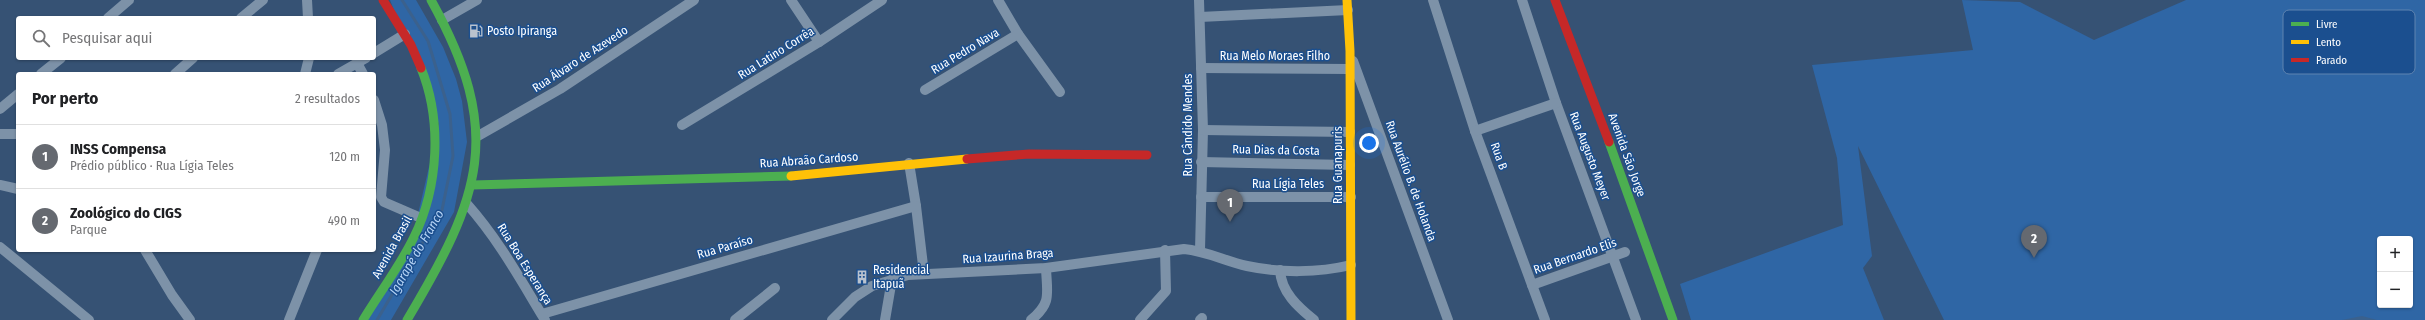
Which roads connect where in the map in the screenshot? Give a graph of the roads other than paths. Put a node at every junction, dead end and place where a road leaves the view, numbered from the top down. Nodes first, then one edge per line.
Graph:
1 (129, 0) edge
2 (263, 0) edge
3 (307, 0) edge
4 (383, 0) edge
5 (431, 0) edge
6 (476, 0) edge
7 (694, 0) edge
8 (791, 0) edge
9 (882, 0) edge
10 (998, 0) edge
11 (1199, 0) edge
12 (1433, 0) edge
13 (1522, 0) edge
14 (1552, 0) edge
15 (1555, 0) edge
16 (1348, 3) edge
17 (110, 16) edge
18 (243, 16) edge
19 (308, 16) edge
20 (1200, 17) junction
21 (442, 20) junction
22 (1564, 22) junction
23 (405, 34) junction
24 (1018, 34) junction
25 (819, 42) junction
26 (1350, 51) junction
27 (376, 52) edge
28 (59, 60) edge
29 (191, 60) edge
30 (308, 60) edge
31 (362, 61) edge
32 (1201, 68) junction
33 (1350, 69) junction
34 (44, 72) edge
35 (177, 72) edge
36 (306, 72) edge
37 (342, 72) edge
38 (363, 72) edge
39 (925, 90) dead end
40 (1060, 92) dead end
41 (16, 96) edge
42 (1556, 103) junction
43 (376, 106) edge
44 (0, 109) edge
45 (682, 125) dead end
46 (1203, 130) junction
47 (1475, 131) junction
48 (1350, 132) junction
49 (0, 134) edge
50 (16, 134) edge
51 (478, 136) junction
52 (1147, 156) dead end
53 (1201, 162) junction
54 (909, 163) junction
55 (1350, 164) junction
56 (472, 184) junction
57 (0, 185) edge
58 (16, 189) edge
59 (1201, 197) junction
60 (1351, 197) junction
61 (467, 204) junction
62 (916, 206) junction
63 (421, 218) junction
64 (0, 247) edge
65 (1165, 250) junction
66 (1200, 250) junction
67 (146, 252) edge
68 (315, 252) edge
69 (1626, 252) dead end
70 (1614, 257) junction
71 (1351, 264) junction
72 (1046, 268) junction
73 (1280, 270) junction
74 (924, 274) junction
75 (892, 279) junction
76 (1532, 285) junction
77 (774, 288) dead end
78 (543, 317) edge
79 (89, 320) edge
80 (190, 320) edge
81 (289, 320) edge
82 (362, 320) edge
83 (407, 320) edge
84 (735, 320) edge
85 (832, 320) edge
86 (885, 320) edge
87 (1031, 320) edge
88 (1140, 320) edge
89 (1314, 320) edge
90 (1351, 320) edge
91 (1448, 320) edge
92 (1545, 320) edge
93 (1636, 320) edge
94 (1673, 320) edge

1 - 17 street
2 - 18 street
3 - 19 street
4 - 23 main road, Avenida Brasil
5 - 21 main road
6 - 21 street
7 - 51 street, Rua Álvaro de Azevedo
8 - 25 street
9 - 25 street, Rua Latino Corrêa
10 - 24 street
11 - 20 street, Rua Cândido Mendes
12 - 47 street, Rua B
13 - 42 street, Rua Augusto Meyer
14 - 22 main road
15 - 22 main road, Avenida São Jorge
16 - 20 street
16 - 26 main road, Rua Guanapuris
20 - 32 street, Rua Cândido Mendes
21 - 51 main road
22 - 94 main road, Avenida São Jorge
23 - 27 street
23 - 63 main road, Avenida Brasil
24 - 39 street, Rua Pedro Nava
24 - 40 street
25 - 45 street, Rua Latino Corrêa
26 - 33 main road, Rua Guanapuris
26 - 91 street, Rua Aurélio B. de Holanda
28 - 34 street
29 - 35 street
30 - 36 street
31 - 37 street
31 - 38 street
32 - 33 street, Rua Melo Moraes Filho
32 - 46 street, Rua Cândido Mendes
33 - 48 main road, Rua Guanapuris
41 - 44 street
42 - 47 street
42 - 70 street, Rua Augusto Meyer
43 - 63 street
46 - 48 street
46 - 53 street, Rua Cândido Mendes
47 - 76 street, Rua B
48 - 55 main road, Rua Guanapuris
49 - 50 street
51 - 56 main road
52 - 54 main road, Rua Abraão Cardoso
53 - 55 street, Rua Dias da Costa
53 - 59 street, Rua Cândido Mendes
54 - 56 main road, Rua Abraão Cardoso
54 - 62 street
55 - 60 main road, Rua Guanapuris
56 - 61 main road
57 - 58 street
59 - 60 street, Rua Lígia Teles
59 - 66 street, Rua Cândido Mendes
60 - 71 main road, Rua Guanapuris
61 - 78 street, Rua Boa Esperança
61 - 83 main road
62 - 74 street
62 - 78 street, Rua Paraíso
63 - 82 main road, Avenida Brasil
64 - 79 street
65 - 66 street, Rua Izaurina Braga
65 - 72 street, Rua Izaurina Braga
65 - 88 street
66 - 73 street, Rua Izaurina Braga
67 - 80 street
68 - 81 street
69 - 70 street, Rua Bernardo Elis
70 - 76 street, Rua Bernardo Elis
70 - 93 street, Rua Augusto Meyer
71 - 73 street, Rua Izaurina Braga
71 - 90 main road, Rua Guanapuris
72 - 74 street, Rua Izaurina Braga
72 - 87 street
73 - 89 street
74 - 75 street, Rua Izaurina Braga
75 - 85 street, Rua Izaurina Braga
75 - 86 street
76 - 92 street, Rua B
77 - 84 street

